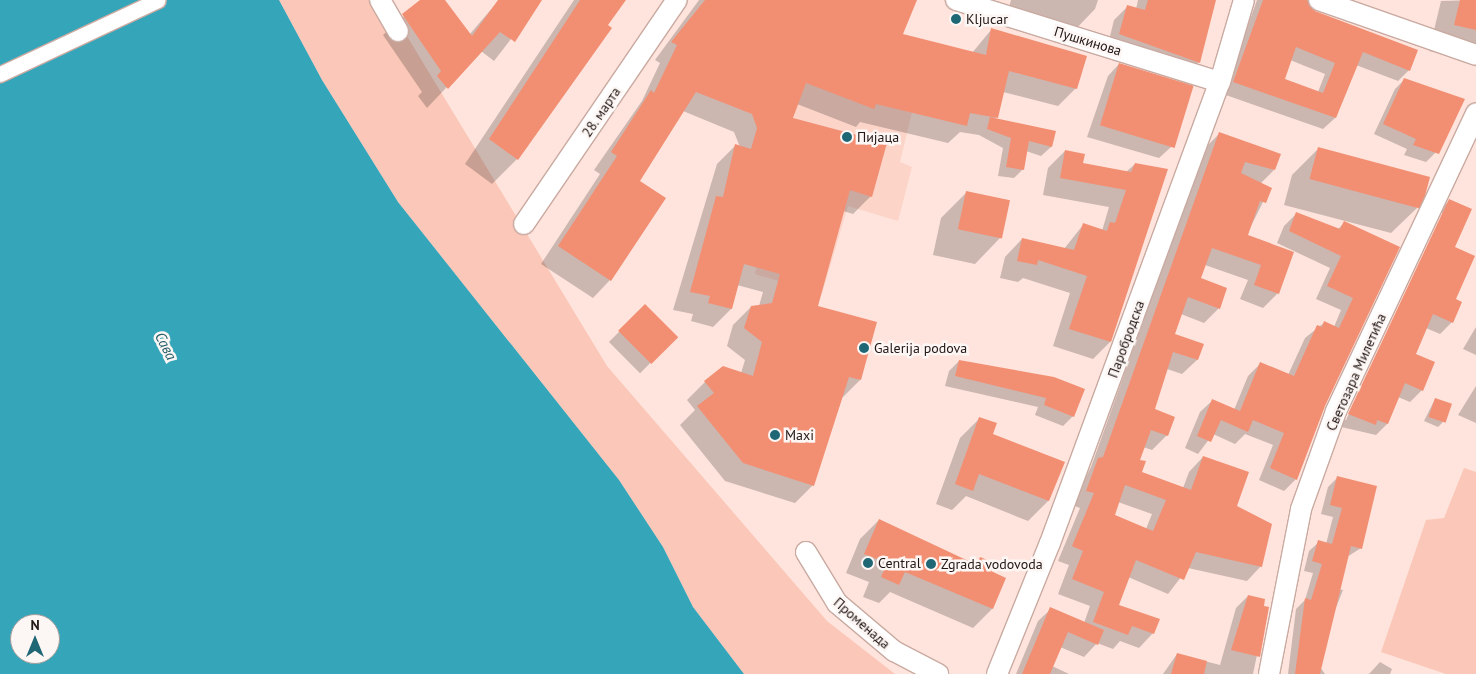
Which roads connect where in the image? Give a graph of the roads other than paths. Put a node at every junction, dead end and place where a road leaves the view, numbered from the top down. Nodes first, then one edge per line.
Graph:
1 (158, 0) edge
2 (380, 0) edge
3 (677, 0) edge
4 (956, 0) edge
5 (1244, 0) edge
6 (1319, 0) edge
7 (398, 31) dead end
8 (1476, 55) edge
9 (0, 74) edge
10 (1220, 82) junction
11 (1476, 113) edge
12 (524, 224) dead end
13 (806, 552) dead end
14 (938, 674) edge
15 (997, 674) edge
16 (1269, 674) edge

1 - 9 street
2 - 7 street
3 - 12 street, 28. марта
4 - 10 street, Пушкинова
5 - 10 street, Паробродска
6 - 8 street
10 - 15 street, Паробродска
11 - 16 street, Светозара Милетића
13 - 14 street, Променада

